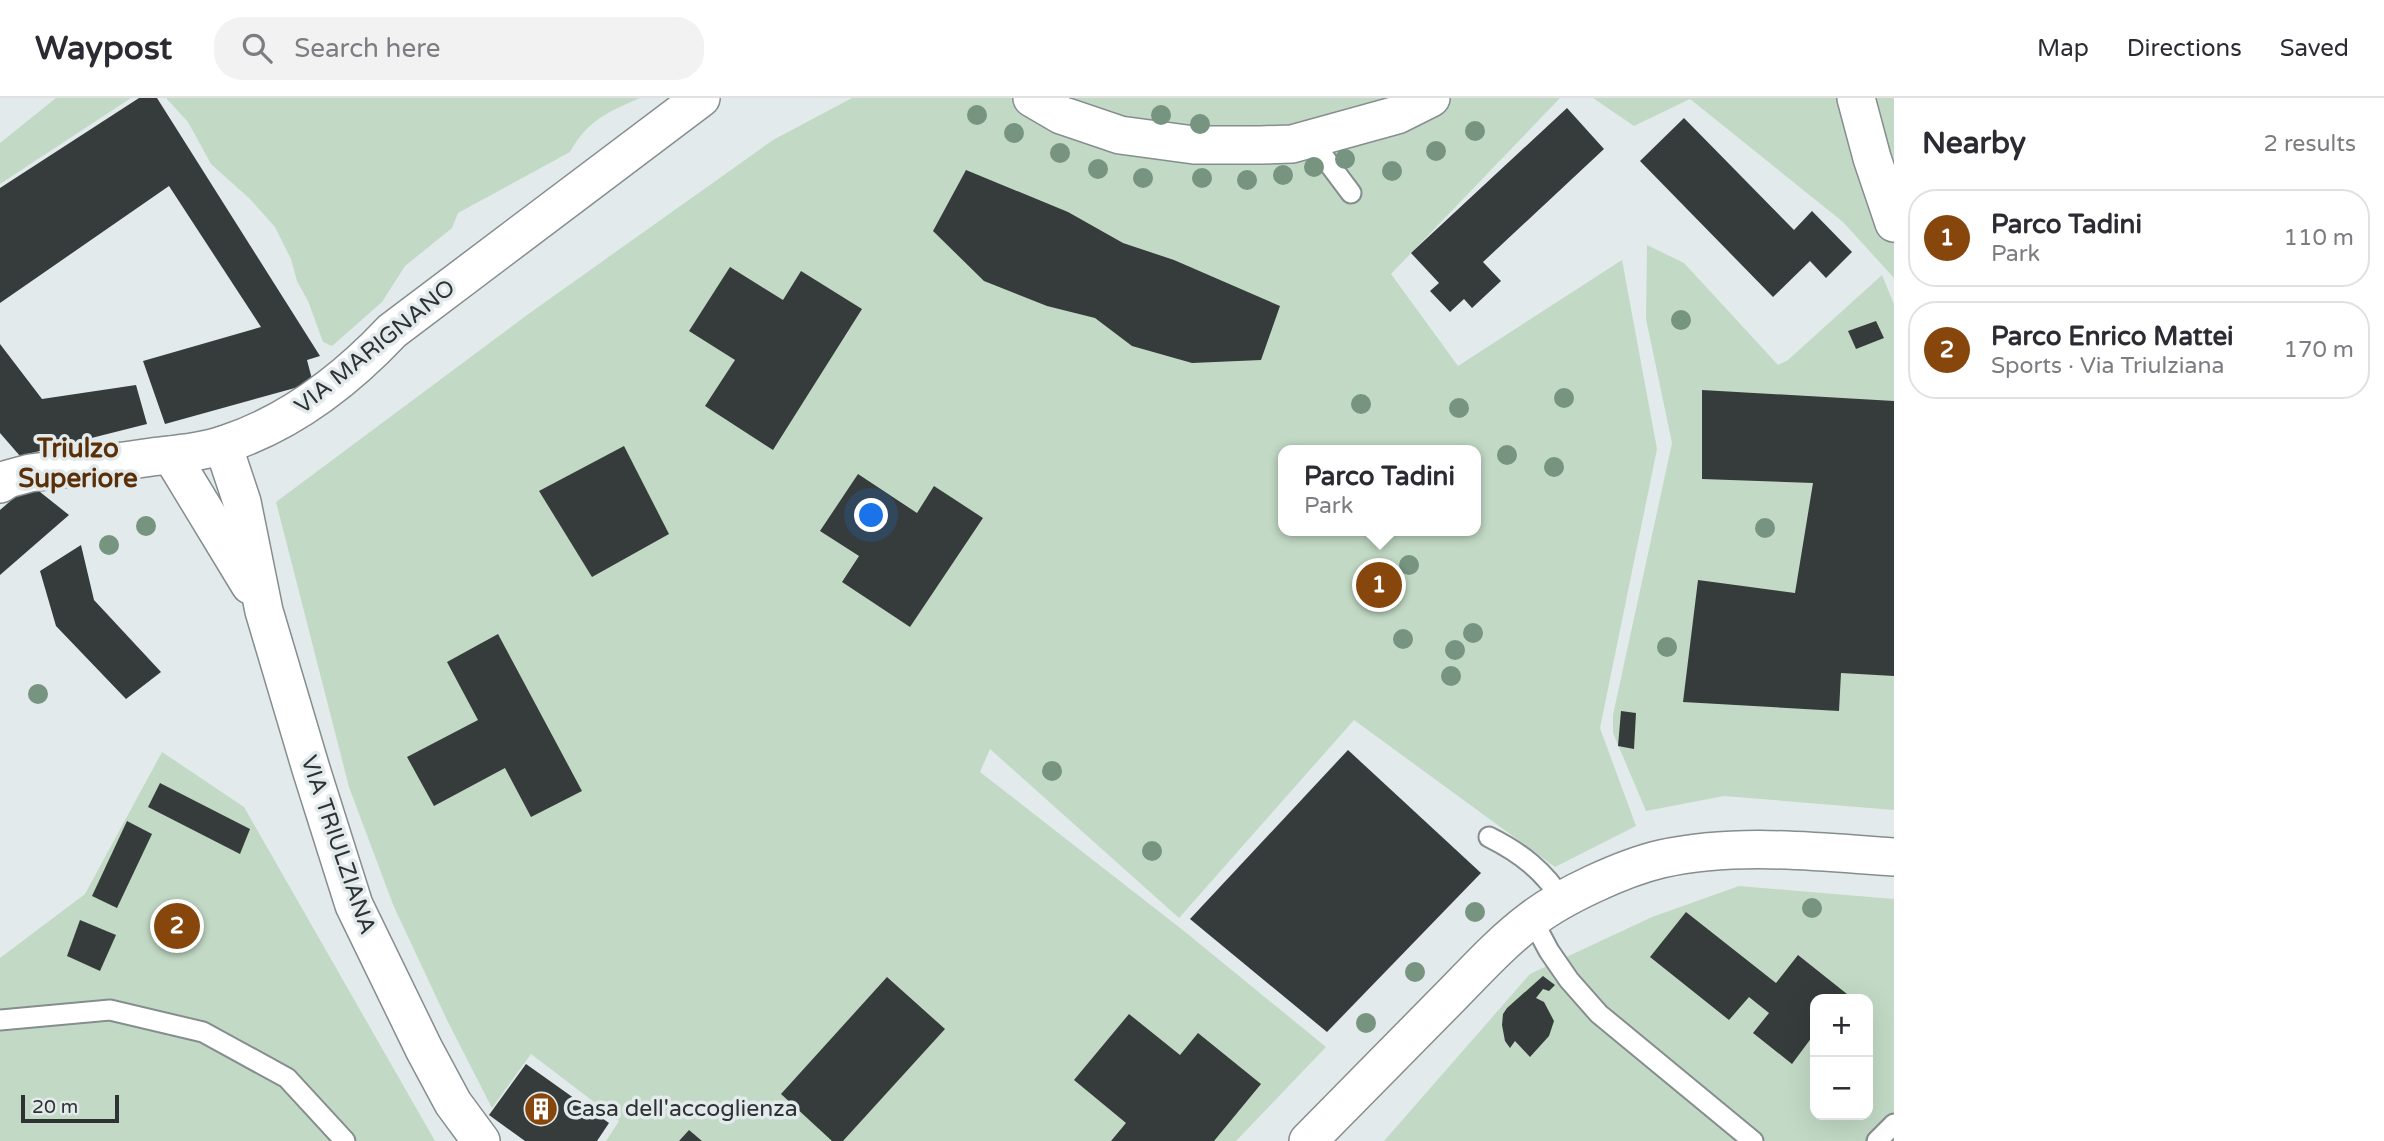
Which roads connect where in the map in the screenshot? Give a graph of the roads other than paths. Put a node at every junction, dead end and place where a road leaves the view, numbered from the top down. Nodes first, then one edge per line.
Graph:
1 (701, 98) edge
2 (1032, 98) edge
3 (1431, 98) edge
4 (1856, 98) edge
5 (1317, 136) junction
6 (1351, 193) dead end
7 (1894, 223) edge
8 (223, 445) junction
9 (171, 455) junction
10 (3, 478) edge
11 (264, 611) junction
12 (1489, 836) dead end
13 (1894, 857) edge
14 (1563, 901) junction
15 (1532, 919) junction
16 (0, 1020) edge
17 (1894, 1124) edge
18 (345, 1141) edge
19 (481, 1141) edge
20 (1308, 1141) edge
21 (1753, 1141) edge
22 (1877, 1141) edge

1 - 8 street, VIA MARIGNANO
2 - 5 street
3 - 5 street
4 - 7 street
5 - 6 lane
8 - 9 street, VIA MARIGNANO
8 - 11 street, VIA TRIULZIANA
9 - 10 street, VIA MARIGNANO
9 - 11 street, VIA TRIULZIANA
11 - 19 street, VIA TRIULZIANA
12 - 14 lane
13 - 14 street
14 - 15 street
15 - 20 street
15 - 21 lane
16 - 18 lane
17 - 22 lane

